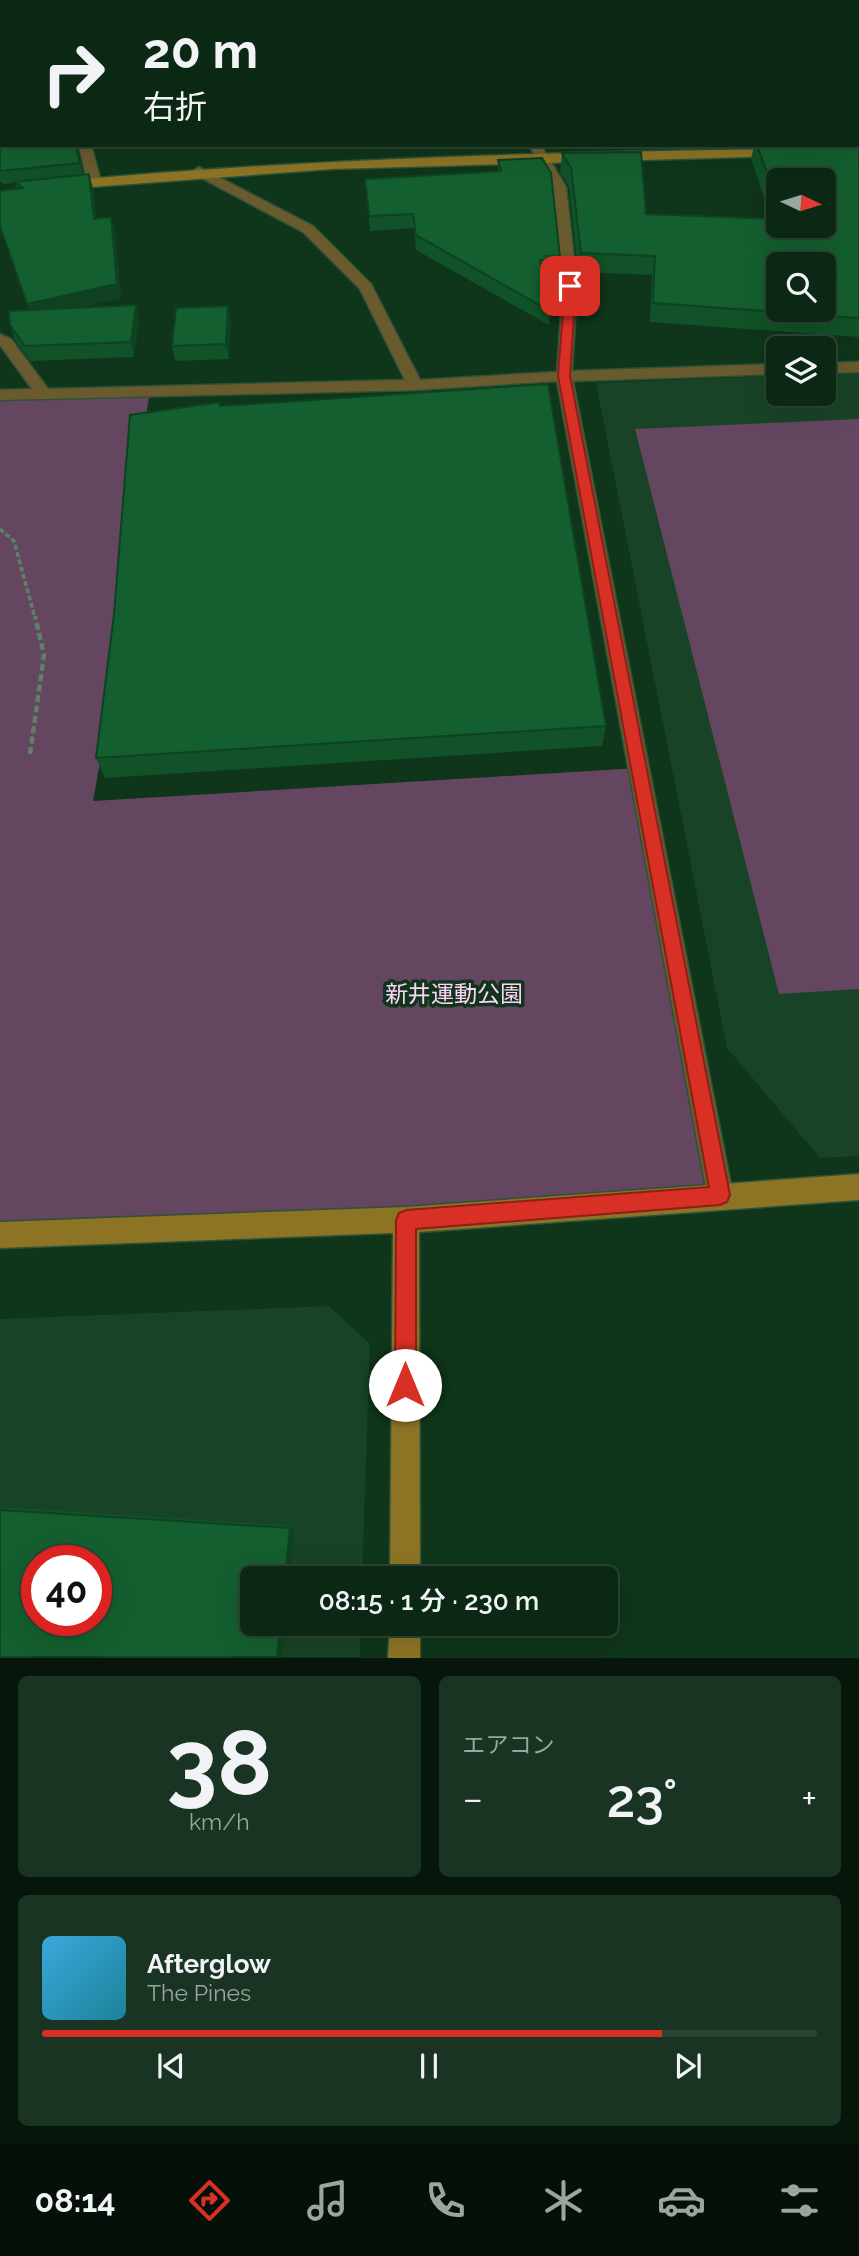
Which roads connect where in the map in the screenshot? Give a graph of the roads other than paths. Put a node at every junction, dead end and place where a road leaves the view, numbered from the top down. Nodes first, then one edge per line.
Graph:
1 (86, 147) edge
2 (539, 151) edge
3 (790, 152) edge
4 (199, 171) junction
5 (94, 181) junction
6 (54, 186) edge
7 (0, 339) edge
8 (859, 367) edge
9 (836, 368) edge
10 (766, 369) edge
11 (564, 376) junction
12 (415, 385) junction
13 (43, 393) junction
14 (0, 396) edge
15 (859, 1187) edge
16 (720, 1195) junction
17 (406, 1220) junction
18 (0, 1235) edge
19 (405, 1566) edge
20 (404, 1636) edge
21 (404, 1657) edge

1 - 5 street
2 - 3 street
2 - 4 street
2 - 11 street
4 - 5 street
4 - 12 street
5 - 6 street
7 - 13 street
8 - 9 street
10 - 11 street
11 - 12 street
11 - 16 street
12 - 13 street
13 - 14 street
15 - 16 street
16 - 17 street
17 - 18 street
17 - 19 street
20 - 21 street

